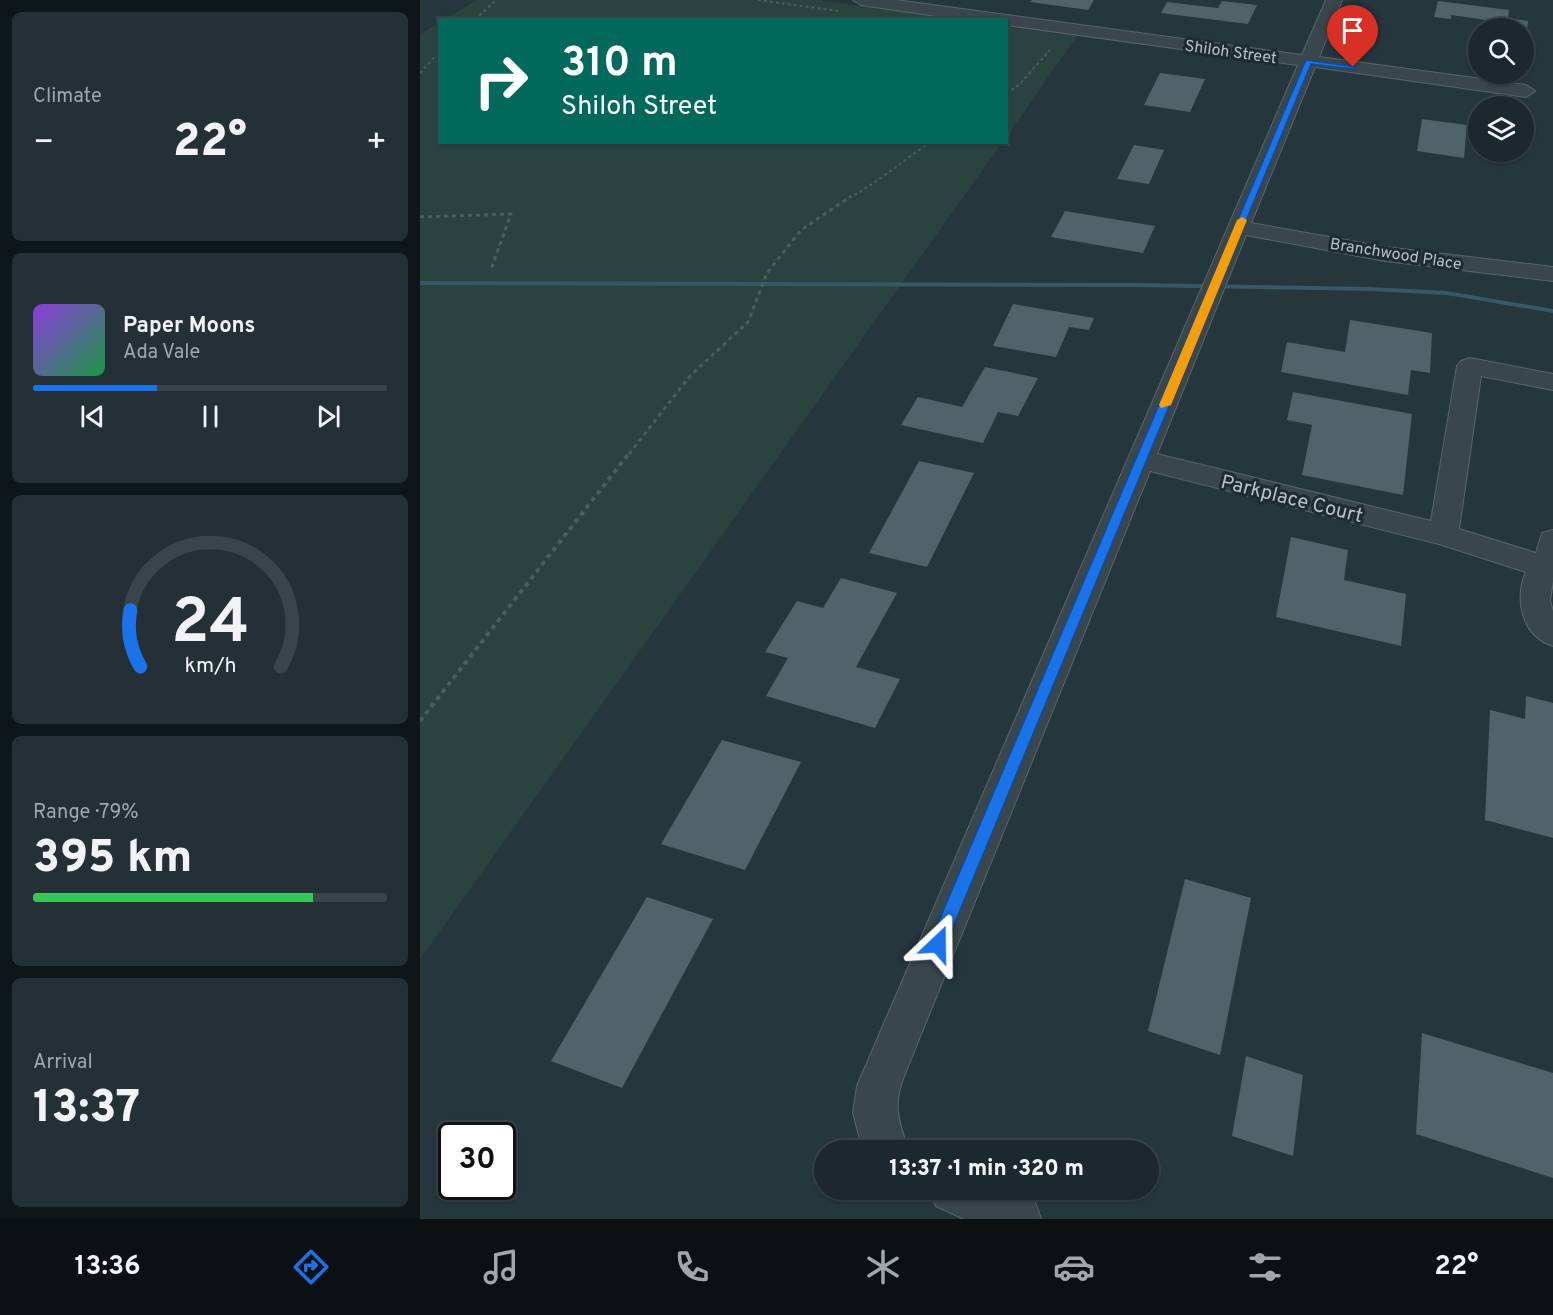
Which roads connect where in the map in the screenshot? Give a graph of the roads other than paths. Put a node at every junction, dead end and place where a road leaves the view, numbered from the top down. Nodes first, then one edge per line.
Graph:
1 (861, 0) edge
2 (1334, 0) edge
3 (956, 6) edge
4 (998, 18) edge
5 (1008, 20) edge
6 (1308, 61) junction
7 (1526, 91) dead end
8 (1239, 228) junction
9 (1553, 274) edge
10 (1553, 382) edge
11 (1142, 460) junction
12 (1443, 535) junction
13 (1549, 554) edge
14 (1553, 634) edge
15 (880, 1140) edge
16 (974, 1200) edge
17 (1018, 1219) edge

1 - 3 street, Shiloh Street
2 - 6 street
3 - 4 street, Shiloh Street
5 - 6 street, Shiloh Street
6 - 7 street, Shiloh Street
6 - 8 street
8 - 9 street, Branchwood Place
8 - 11 street
10 - 12 street
11 - 12 street, Parkplace Court
11 - 15 street
12 - 13 street, Parkplace Court
13 - 14 street, Parkplace Court
16 - 17 street

